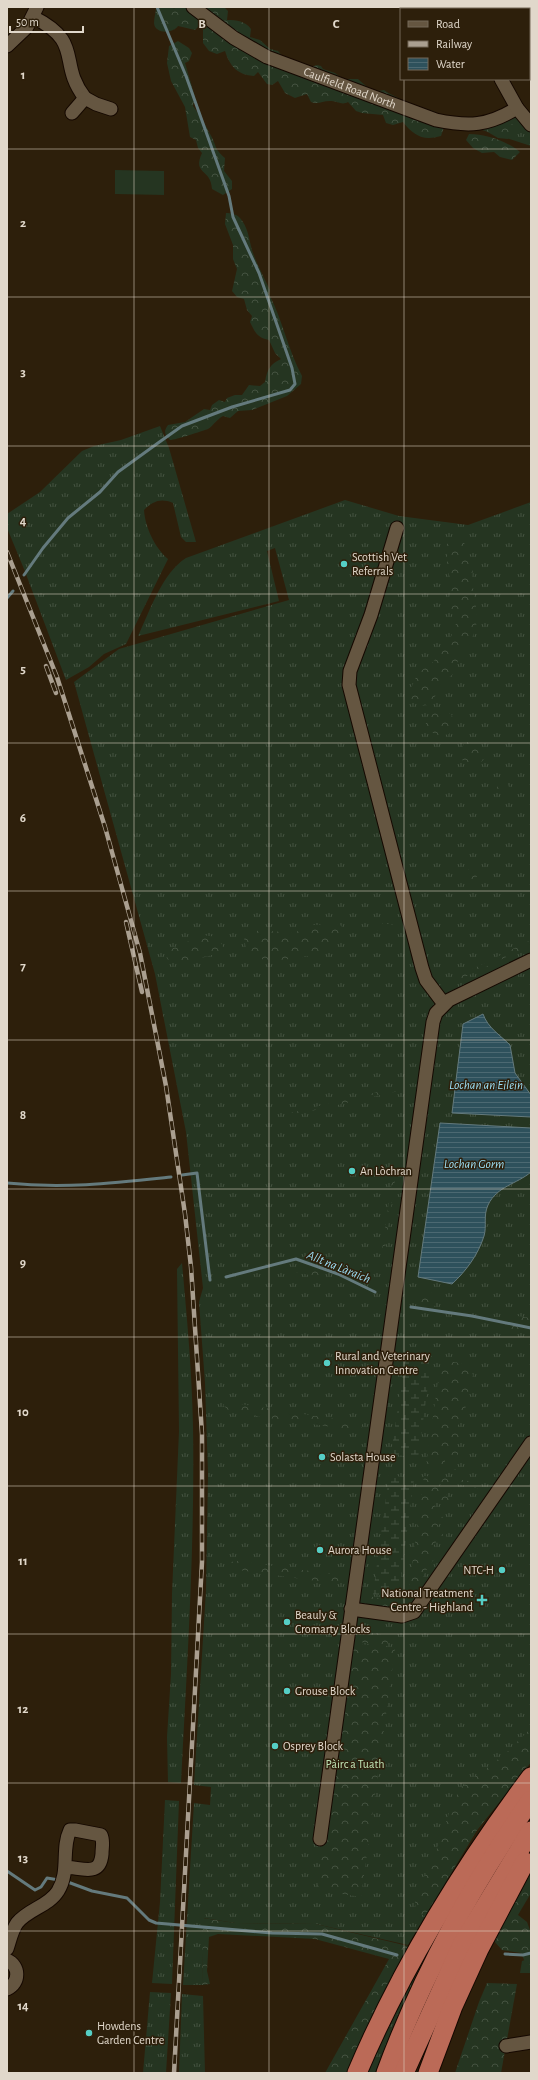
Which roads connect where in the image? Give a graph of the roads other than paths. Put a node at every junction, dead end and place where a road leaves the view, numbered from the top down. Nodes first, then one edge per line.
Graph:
1 (193, 7) edge
2 (35, 12) edge
3 (7, 46) edge
4 (502, 80) edge
5 (85, 98) junction
6 (517, 108) junction
7 (111, 109) dead end
8 (72, 113) dead end
9 (531, 125) edge
10 (396, 528) dead end
11 (531, 960) edge
12 (444, 1004) junction
13 (531, 1443) edge
14 (350, 1609) junction
15 (531, 1777) edge
16 (531, 1800) edge
17 (531, 1831) edge
18 (320, 1839) dead end
19 (531, 1851) edge
20 (63, 1876) dead end
21 (7, 1949) edge
22 (7, 1960) edge
23 (7, 1990) edge
24 (531, 2042) edge
25 (506, 2046) dead end
26 (357, 2073) edge
27 (386, 2073) edge
28 (404, 2073) edge
29 (428, 2073) edge

1 - 6 street, Caulfield Road North
2 - 3 street
2 - 5 street
4 - 6 street
5 - 7 street
5 - 8 street
6 - 9 street
10 - 12 street
11 - 12 street
12 - 14 street
13 - 14 street
14 - 18 street
15 - 26 highway
16 - 27 highway
17 - 28 highway
19 - 29 highway
20 - 21 street
22 - 23 street
24 - 25 street

